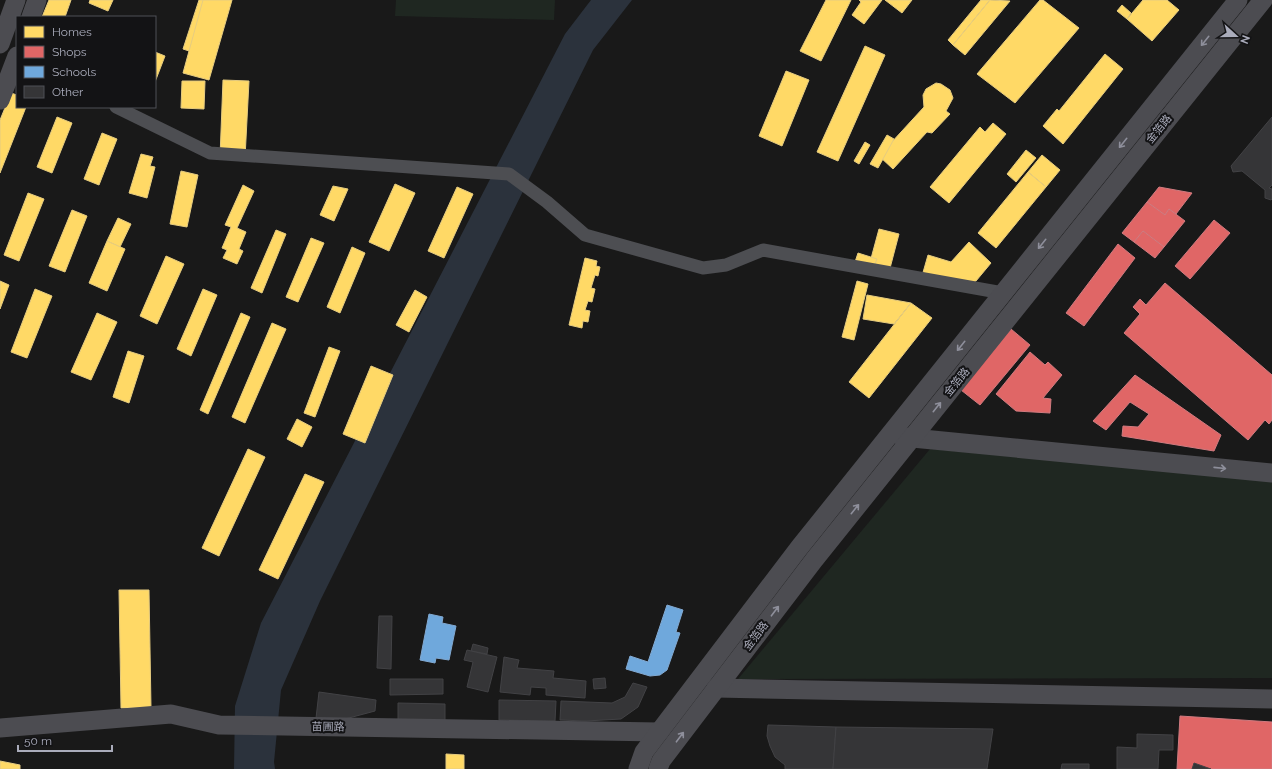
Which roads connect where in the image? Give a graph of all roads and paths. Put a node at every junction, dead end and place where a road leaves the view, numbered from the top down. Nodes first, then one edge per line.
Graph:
1 (16, 0) edge
2 (37, 0) edge
3 (1238, 0) edge
4 (1263, 0) edge
5 (31, 16) edge
6 (0, 44) edge
7 (13, 56) edge
8 (0, 100) edge
9 (118, 108) edge
10 (1003, 293) junction
11 (892, 432) junction
12 (915, 434) junction
13 (1272, 460) edge
14 (1272, 473) edge
15 (716, 688) junction
16 (1272, 699) edge
17 (0, 728) edge
18 (659, 732) junction
19 (638, 769) edge
20 (658, 769) edge

1 - 6 main road
2 - 5 main road
3 -> 10 main road, 金箔路
12 -> 4 main road, 金箔路
7 - 8 main road
9 - 10 street
10 -> 11 main road, 金箔路
11 - 12 main road
11 - 18 main road, 金箔路
12 - 13 main road
12 -> 14 main road
15 -> 12 main road, 金箔路
15 - 16 main road
20 -> 15 main road, 金箔路
17 - 18 main road, 苗圃路
18 - 19 main road, 金箔路

